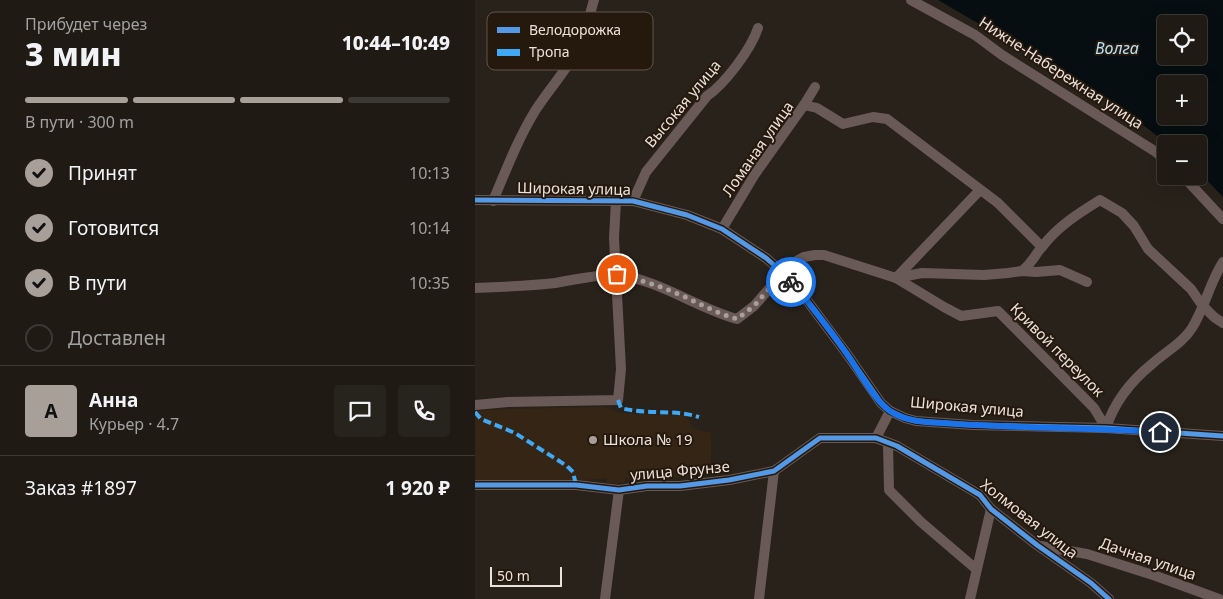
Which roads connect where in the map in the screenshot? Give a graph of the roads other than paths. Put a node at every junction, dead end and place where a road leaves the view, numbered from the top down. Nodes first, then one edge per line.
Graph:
1 (911, 0) edge
2 (758, 28) dead end
3 (564, 70) edge
4 (815, 87) dead end
5 (804, 105) junction
6 (1157, 153) edge
7 (1191, 185) edge
8 (980, 190) junction
9 (475, 200) edge
10 (493, 201) junction
11 (616, 201) junction
12 (633, 202) junction
13 (475, 207) edge
14 (1223, 219) edge
15 (722, 229) junction
16 (1041, 247) junction
17 (1223, 262) edge
18 (1022, 270) junction
19 (783, 273) junction
20 (617, 274) junction
21 (896, 278) junction
22 (1087, 282) dead end
23 (475, 288) edge
24 (1202, 305) junction
25 (1223, 323) edge
26 (475, 405) edge
27 (890, 412) junction
28 (1106, 428) junction
29 (1223, 436) edge
30 (876, 438) junction
31 (888, 443) junction
32 (774, 471) junction
33 (475, 484) edge
34 (619, 490) junction
35 (991, 509) junction
36 (1037, 545) junction
37 (976, 569) junction
38 (605, 599) edge
39 (759, 599) edge
40 (970, 599) edge
41 (1109, 599) edge
42 (1219, 599) edge

1 - 6 street, Нижне-Набережная улица
2 - 12 street, Высокая улица
3 - 10 street
4 - 5 street
5 - 8 street, Ломаная улица
5 - 15 street, Ломаная улица
7 - 14 street
8 - 16 street, Ломаная улица
8 - 21 street
9 - 10 street, Широкая улица
10 - 11 street, Широкая улица
10 - 13 street, Широкая улица
11 - 12 street, Широкая улица
11 - 20 street
12 - 15 street, Широкая улица
15 - 19 street, Широкая улица
16 - 18 street
16 - 24 street
17 - 24 street
18 - 21 street, Кривой переулок
18 - 22 street, Кривой переулок
19 - 20 street, Кривой переулок
19 - 21 street, Кривой переулок
19 - 27 street, Широкая улица
20 - 23 street
20 - 26 street
21 - 28 street, Кривой переулок
24 - 25 street
24 - 28 street
27 - 28 street, Широкая улица
27 - 30 street
28 - 29 street, Широкая улица
30 - 31 street, Холмовая улица
30 - 32 street, улица Фрунзе
31 - 35 street, Холмовая улица
31 - 37 street
32 - 34 street, улица Фрунзе
32 - 39 street
33 - 34 street, улица Фрунзе
34 - 38 street
35 - 36 street, Холмовая улица
35 - 37 street
36 - 41 street, Холмовая улица
36 - 42 street, Дачная улица
37 - 40 street

